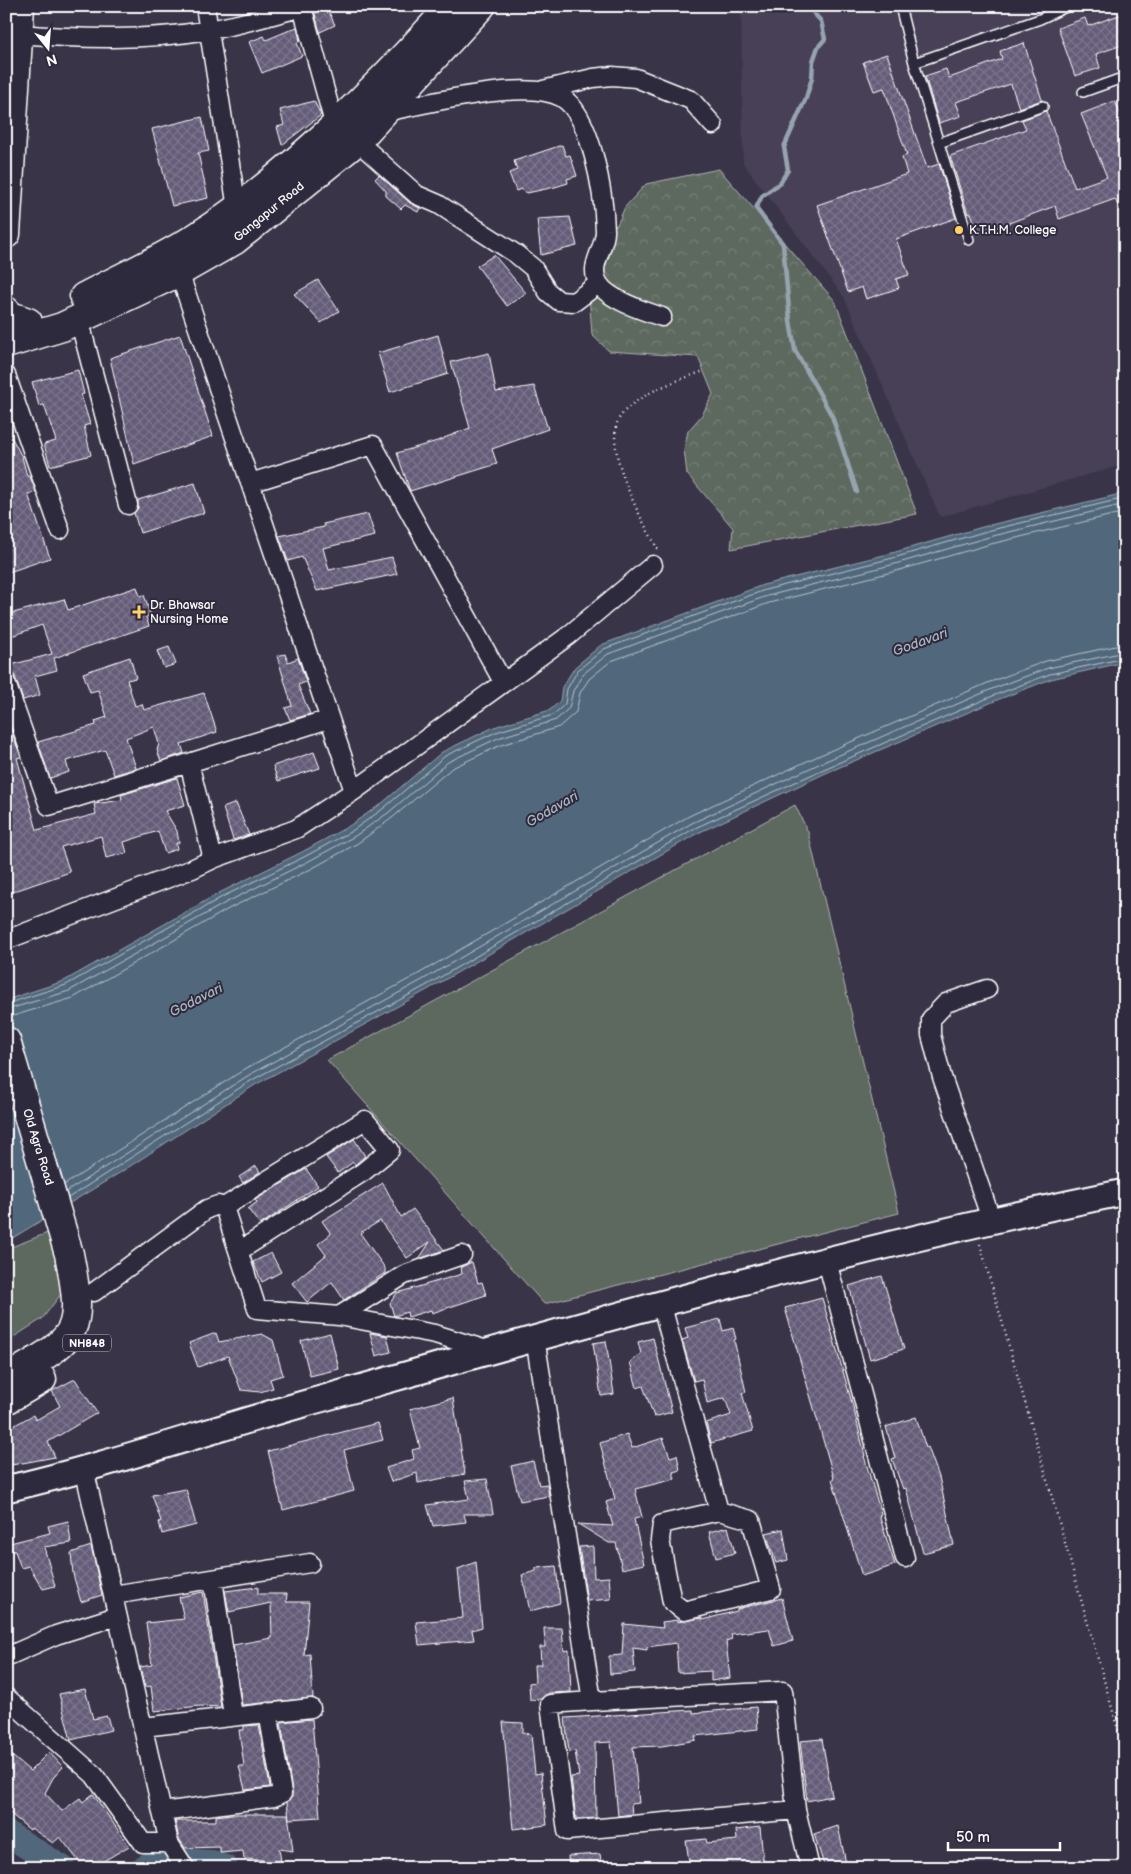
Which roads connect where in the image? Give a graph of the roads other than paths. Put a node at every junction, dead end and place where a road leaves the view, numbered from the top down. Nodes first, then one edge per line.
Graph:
1 (20, 6) edge
2 (205, 6) edge
3 (451, 6) edge
4 (481, 6) edge
5 (900, 6) edge
6 (1068, 6) edge
7 (302, 7) edge
8 (210, 30) junction
9 (18, 34) junction
10 (914, 63) junction
11 (1125, 77) edge
12 (543, 90) junction
13 (1083, 92) dead end
14 (1043, 106) dead end
15 (385, 112) junction
16 (713, 125) dead end
17 (344, 139) junction
18 (939, 143) junction
19 (237, 208) junction
20 (6, 234) edge
21 (969, 240) dead end
22 (176, 261) junction
23 (598, 284) junction
24 (662, 317) dead end
25 (79, 319) junction
26 (13, 320) edge
27 (6, 344) edge
28 (6, 375) edge
29 (250, 482) junction
30 (128, 505) dead end
31 (60, 530) dead end
32 (653, 565) road end
33 (503, 682) junction
34 (6, 683) edge
35 (329, 719) junction
36 (189, 763) junction
37 (354, 791) junction
38 (213, 859) junction
39 (6, 940) edge
40 (987, 989) dead end
41 (6, 1041) edge
42 (1125, 1192) edge
43 (224, 1207) junction
44 (983, 1221) junction
45 (240, 1251) junction
46 (70, 1254) junction
47 (462, 1255) dead end
48 (827, 1261) junction
49 (94, 1292) junction
50 (661, 1303) junction
51 (339, 1316) junction
52 (535, 1338) junction
53 (490, 1351) junction
54 (6, 1379) edge
55 (6, 1400) edge
56 (84, 1468) junction
57 (6, 1489) edge
58 (720, 1511) junction
59 (905, 1558) dead end
60 (310, 1563) dead end
61 (213, 1579) junction
62 (113, 1595) junction
63 (117, 1616) junction
64 (6, 1657) edge
65 (6, 1697) edge
66 (592, 1701) junction
67 (311, 1708) dead end
68 (268, 1712) junction
69 (233, 1716) junction
70 (143, 1728) junction
71 (796, 1810) junction
72 (162, 1812) junction
73 (169, 1843) junction
74 (184, 1867) edge
75 (810, 1868) edge

1 - 9 main road
2 - 8 street
3 - 17 main road, Gangapur Road
4 - 15 main road, Gangapur Road
5 - 10 lane
6 - 10 lane
7 - 8 street
7 - 17 street
8 - 9 street
8 - 19 street
9 - 20 main road
10 - 18 lane
11 - 13 lane
12 - 15 street
12 - 16 street
12 - 23 street
14 - 18 lane
15 - 17 main road, Gangapur Road
17 - 19 main road, Gangapur Road
17 - 22 main road, Gangapur Road
17 - 23 street
18 - 21 lane
19 - 22 main road, Gangapur Road
22 - 25 main road, Gangapur Road
22 - 26 main road, Gangapur Road
22 - 29 street
23 - 24 street
25 - 27 main road, Gangapur Road
25 - 30 street
28 - 31 street
29 - 33 street
29 - 35 street
32 - 33 street
33 - 37 street
34 - 36 street
35 - 36 street
35 - 37 street
36 - 38 street
37 - 38 street
38 - 39 street
40 - 44 street
41 - 46 main road, Old Agra Road / NH848
42 - 44 main road
43 - 45 street
43 - 45 street
43 - 49 street
44 - 48 main road
45 - 51 street
46 - 49 main road, Old Agra Road / NH848
46 - 54 main road, Old Agra Road / NH848
47 - 51 street
48 - 50 main road
48 - 59 street
49 - 55 main road, Old Agra Road / NH848
50 - 52 main road
50 - 58 street
51 - 53 street
52 - 53 main road
52 - 66 street
53 - 56 main road
56 - 57 main road
56 - 62 street
58 - 58 street
60 - 61 street
61 - 62 street
61 - 69 street
62 - 63 street
63 - 64 street
63 - 70 street
65 - 73 street
66 - 71 street
66 - 71 street
67 - 68 street
68 - 69 street
68 - 72 street
69 - 70 street
70 - 72 street
71 - 75 street
72 - 73 street
73 - 74 street

